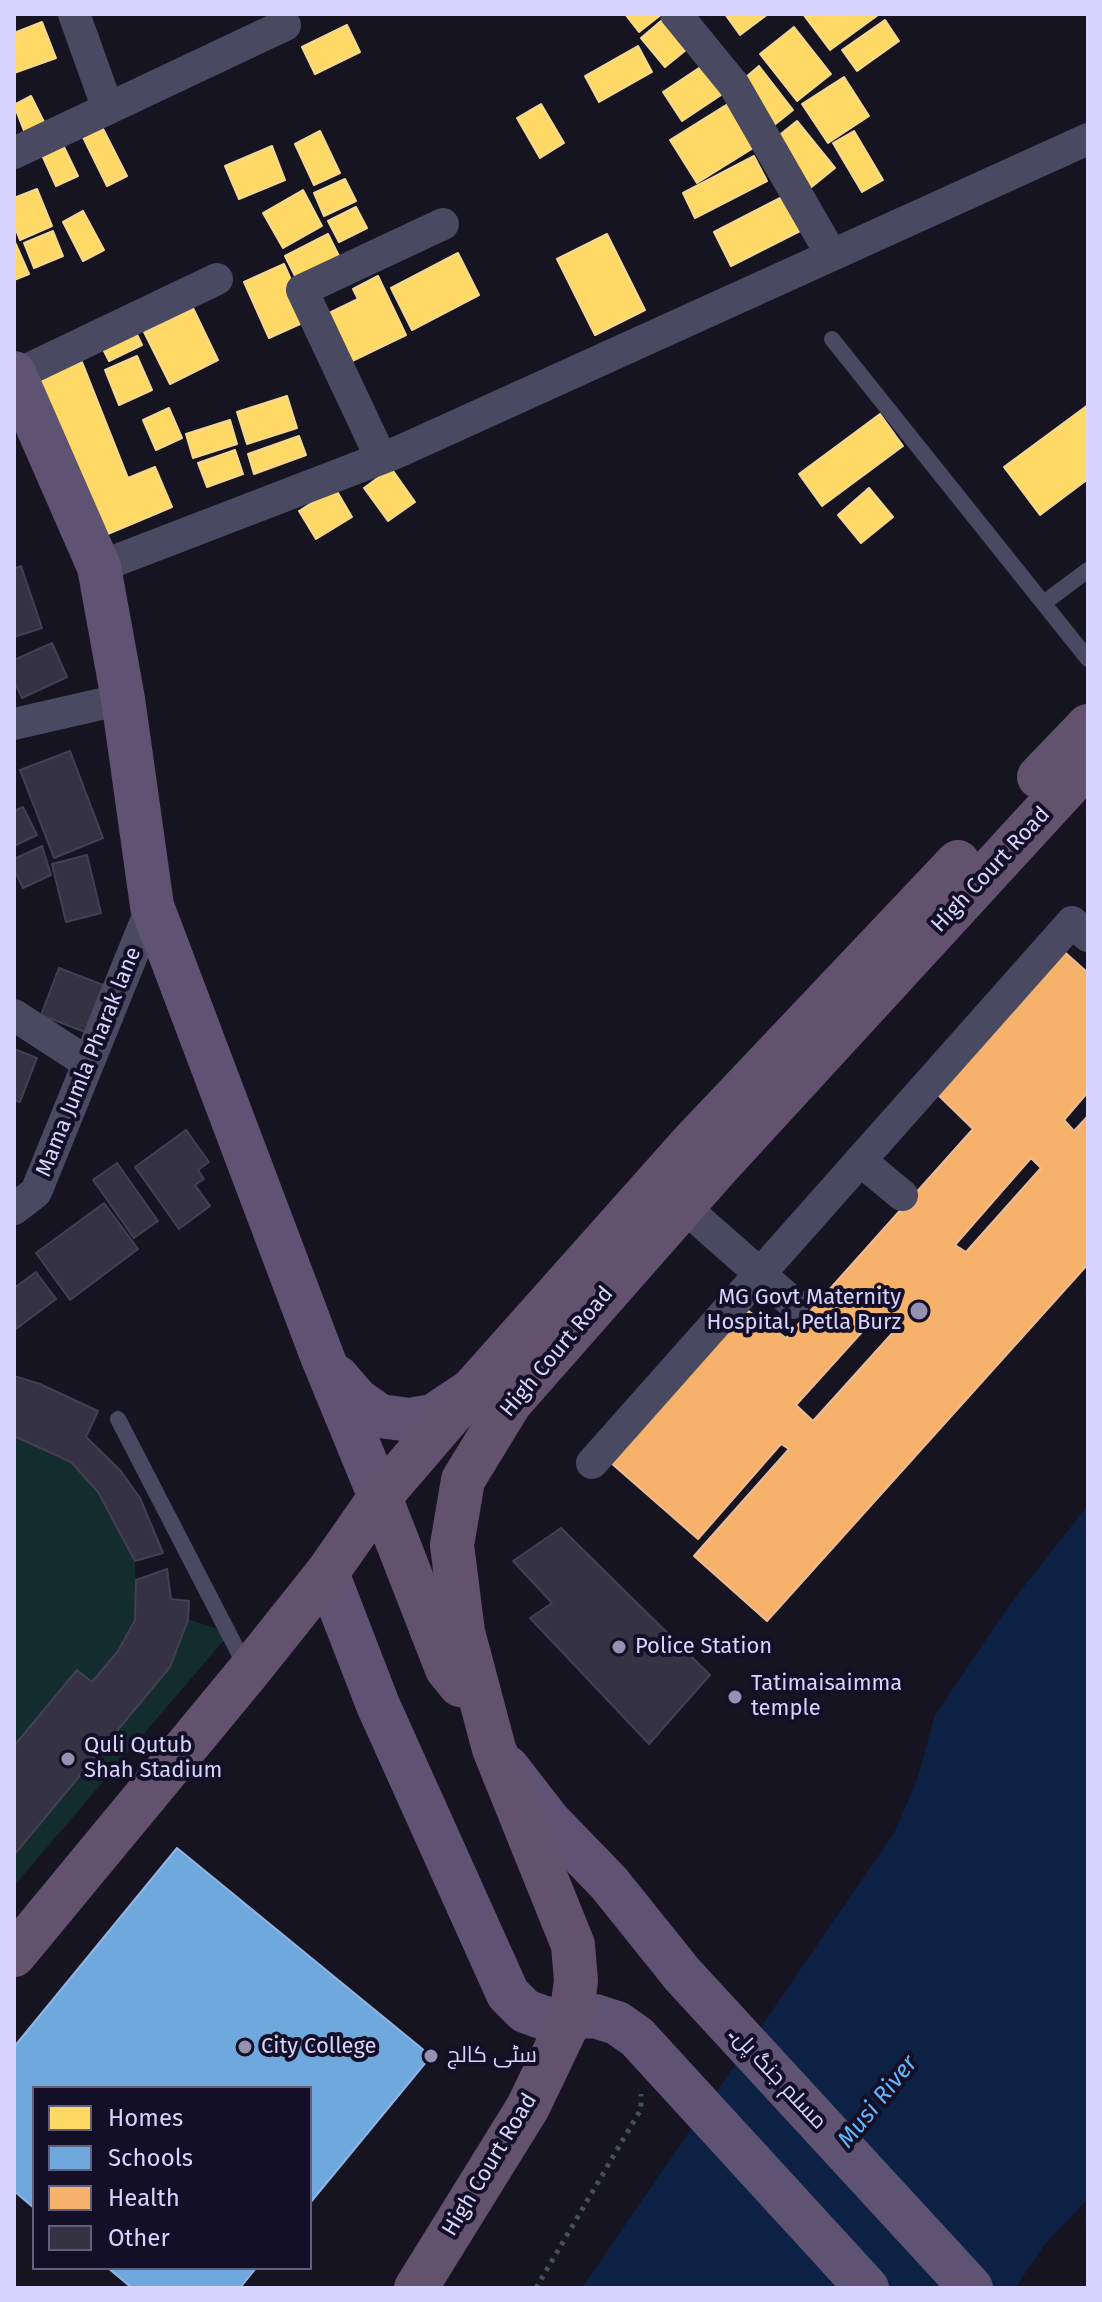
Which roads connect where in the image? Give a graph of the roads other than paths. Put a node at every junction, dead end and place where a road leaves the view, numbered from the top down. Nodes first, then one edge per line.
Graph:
1 (74, 14) edge
2 (676, 14) edge
3 (285, 25) dead end
4 (108, 109) junction
5 (1088, 139) edge
6 (14, 153) edge
7 (443, 224) dead end
8 (831, 254) junction
9 (217, 279) dead end
10 (832, 339) dead end
11 (14, 375) edge
12 (381, 458) junction
13 (99, 567) junction
14 (1088, 570) edge
15 (1045, 602) junction
16 (1088, 659) edge
17 (123, 699) junction
18 (14, 724) edge
19 (1088, 726) edge
20 (1088, 764) edge
21 (152, 906) junction
22 (1088, 936) edge
23 (14, 1015) edge
24 (88, 1063) junction
25 (861, 1161) junction
26 (902, 1195) dead end
27 (683, 1206) junction
28 (14, 1209) edge
29 (761, 1274) junction
30 (793, 1303) dead end
31 (322, 1356) junction
32 (471, 1391) junction
33 (118, 1419) dead end
34 (592, 1463) dead end
35 (380, 1497) junction
36 (327, 1573) junction
37 (248, 1672) junction
38 (488, 1730) junction
39 (14, 1955) edge
40 (571, 2017) junction
41 (416, 2288) edge
42 (867, 2288) edge
43 (971, 2288) edge

1 - 4 street
2 - 8 street
3 - 4 street
4 - 6 street
5 - 8 street
7 - 12 street
8 - 12 street
9 - 11 street
10 - 15 lane
11 - 13 main road
12 - 13 street
13 - 17 main road
14 - 15 lane
15 - 16 lane
17 - 18 street
17 - 21 main road
19 - 32 highway, High Court Road
20 - 27 highway, High Court Road
21 - 24 street, Mama Jumla Pharak lane
21 - 31 main road
22 - 25 street
23 - 24 street
24 - 28 street, Mama Jumla Pharak lane
25 - 26 street
25 - 29 street
27 - 29 street
27 - 38 highway, High Court Road
29 - 30 street
29 - 34 street
31 - 32 main road
31 - 35 main road
32 - 35 highway, High Court Road
33 - 37 lane
35 - 36 highway, High Court Road
35 - 38 highway
36 - 37 highway, High Court Road
36 - 40 main road
37 - 39 highway, High Court Road
38 - 40 highway, High Court Road
38 - 43 main road, مسلم جنگ پل۔
40 - 41 highway, High Court Road
40 - 42 main road

